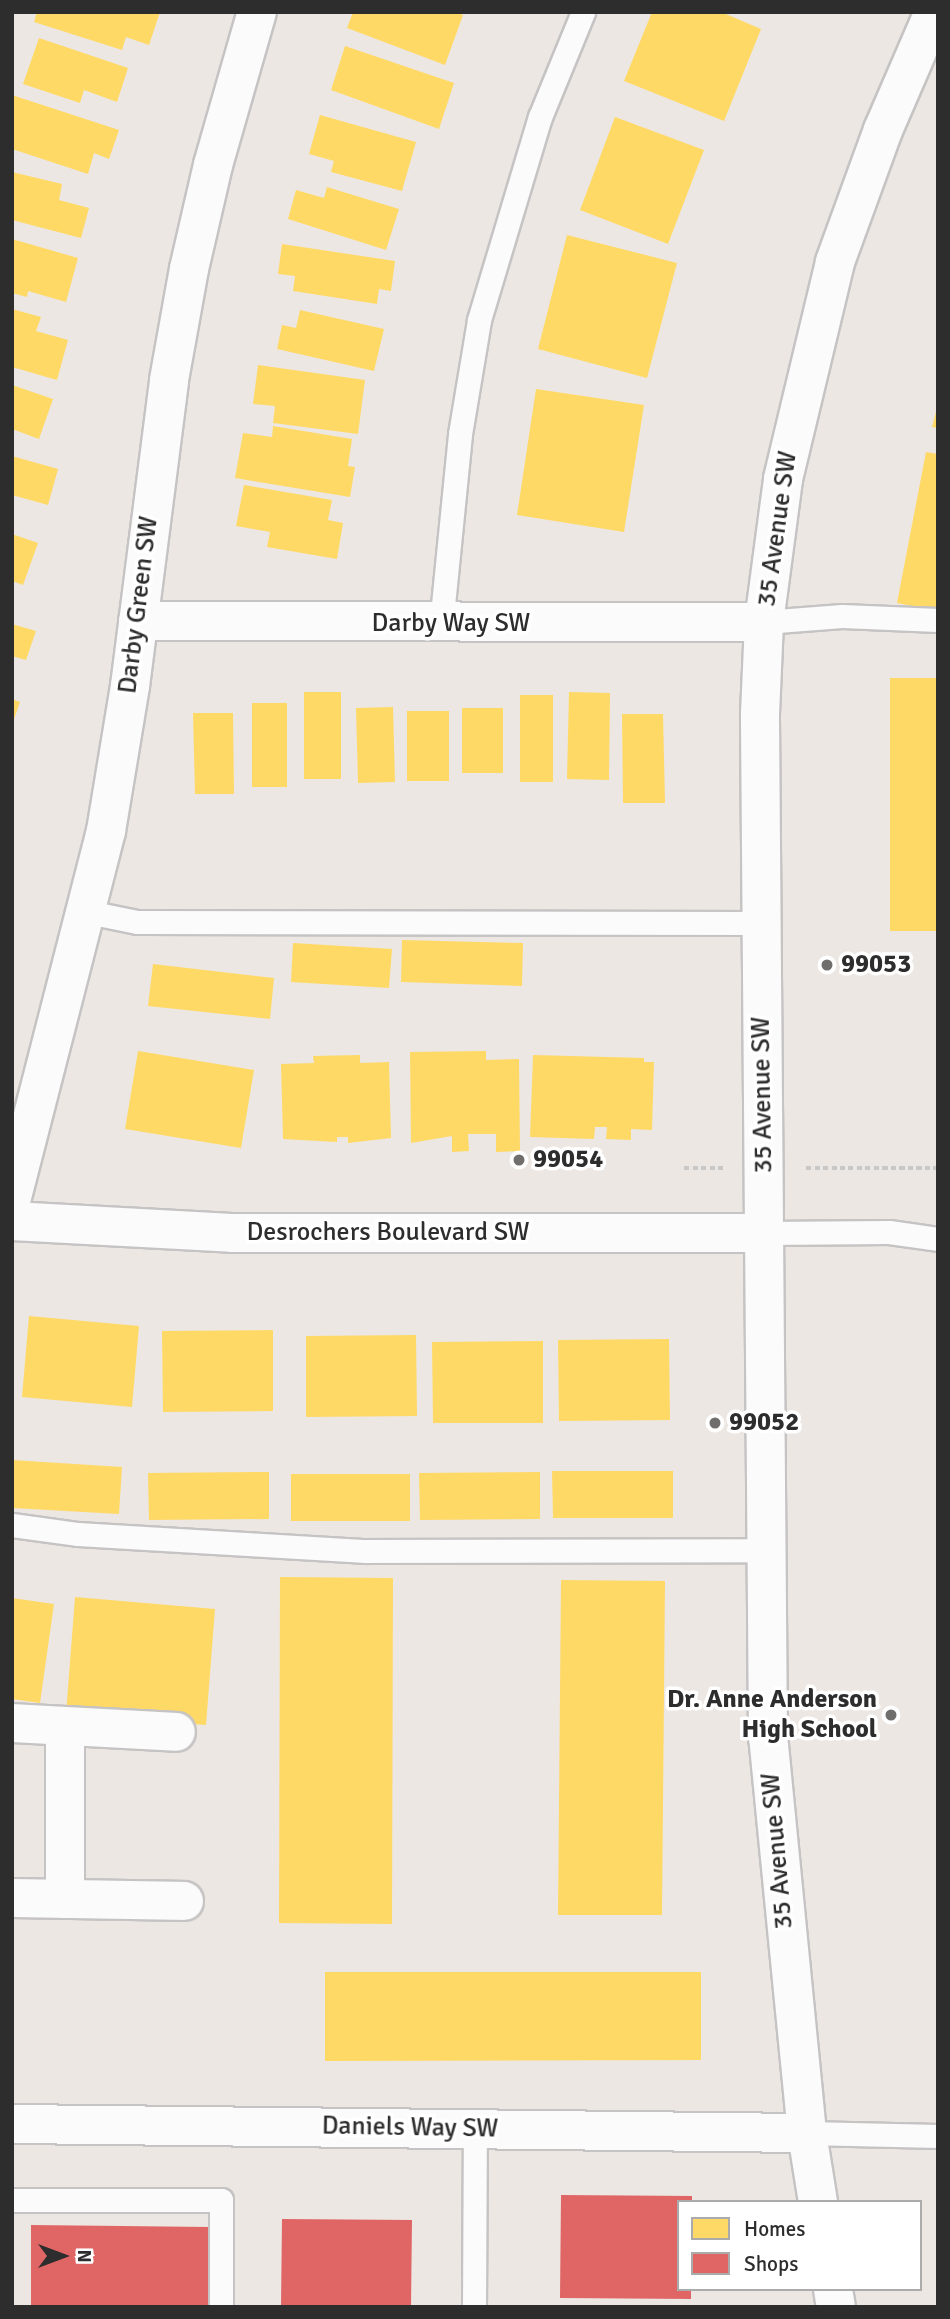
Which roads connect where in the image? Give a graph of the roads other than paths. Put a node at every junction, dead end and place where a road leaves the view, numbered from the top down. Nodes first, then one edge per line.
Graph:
1 (257, 12) edge
2 (583, 12) edge
3 (934, 12) edge
4 (938, 620) edge
5 (138, 621) junction
6 (764, 622) junction
7 (442, 625) junction
8 (88, 912) junction
9 (761, 923) junction
10 (12, 1197) edge
11 (12, 1221) edge
12 (764, 1233) junction
13 (938, 1239) edge
14 (12, 1525) edge
15 (767, 1550) junction
16 (12, 1723) edge
17 (65, 1727) junction
18 (176, 1732) dead end
19 (12, 1898) edge
20 (65, 1899) junction
21 (184, 1901) dead end
22 (12, 2124) edge
23 (475, 2129) junction
24 (807, 2133) junction
25 (938, 2136) edge
26 (12, 2200) edge
27 (818, 2200) edge
28 (221, 2307) edge
29 (474, 2307) edge

1 - 5 street, Darby Green SW
2 - 7 lane
3 - 6 street, 35 Avenue SW
4 - 6 lane
5 - 7 street, Darby Way SW
5 - 8 street, Darby Green SW
6 - 7 street, Darby Way SW
6 - 9 street, 35 Avenue SW
8 - 9 lane
8 - 10 street, Darby Green SW
9 - 12 street, 35 Avenue SW
11 - 12 street, Desrochers Boulevard SW
12 - 13 lane
12 - 15 street, 35 Avenue SW
14 - 15 lane
15 - 24 street, 35 Avenue SW
16 - 17 street
17 - 18 street
17 - 20 street
19 - 20 street
20 - 21 street
22 - 23 street, Daniels Way SW
23 - 24 street, Daniels Way SW
23 - 29 lane
24 - 25 lane
24 - 27 street, 35 Avenue SW
26 - 28 lane

